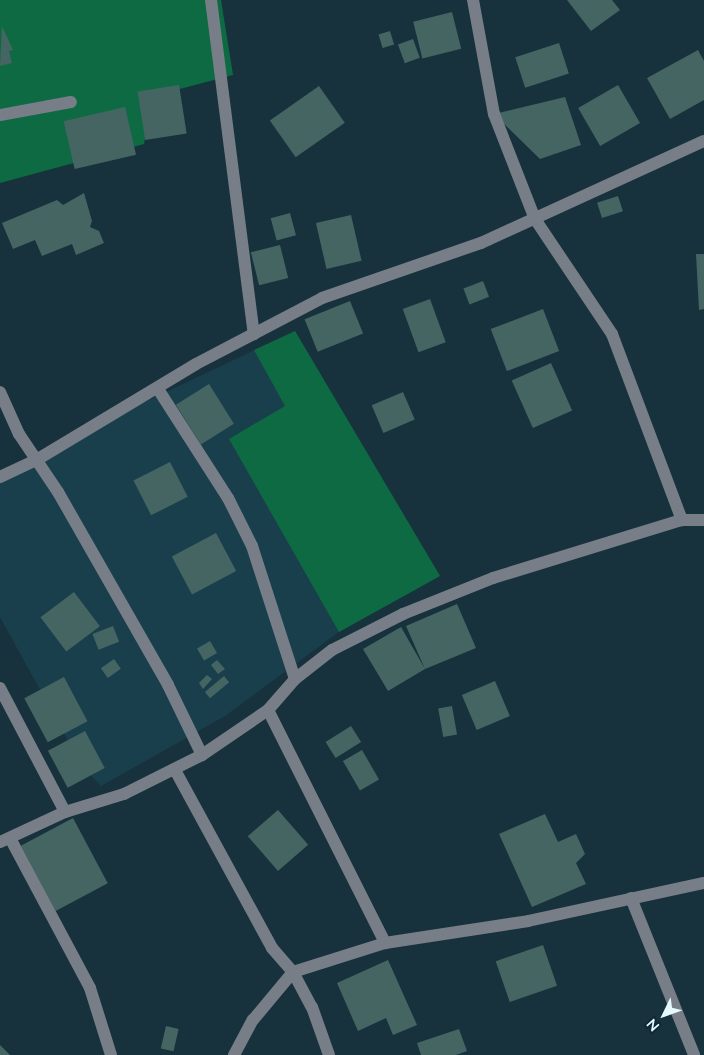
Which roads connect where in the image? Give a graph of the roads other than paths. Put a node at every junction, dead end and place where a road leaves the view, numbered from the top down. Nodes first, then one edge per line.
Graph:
1 (211, 0) edge
2 (473, 0) edge
3 (71, 102) dead end
4 (0, 114) edge
5 (704, 141) edge
6 (535, 219) junction
7 (254, 334) junction
8 (158, 389) junction
9 (0, 392) edge
10 (38, 459) junction
11 (0, 476) edge
12 (682, 520) junction
13 (704, 520) edge
14 (295, 679) junction
15 (0, 688) edge
16 (268, 710) junction
17 (202, 755) junction
18 (175, 770) junction
19 (66, 812) junction
20 (5, 840) edge
21 (704, 882) edge
22 (632, 898) junction
23 (384, 942) junction
24 (293, 972) junction
25 (111, 1055) edge
26 (234, 1055) edge
27 (329, 1055) edge
28 (694, 1055) edge

1 - 7 street
2 - 6 street
3 - 4 street
5 - 6 street
6 - 7 street
6 - 12 street
7 - 8 street
8 - 10 street
8 - 14 street
9 - 10 street
10 - 11 street
10 - 17 street
12 - 13 street
12 - 14 street
14 - 16 street
15 - 19 street
16 - 17 street
16 - 23 street
17 - 18 street
18 - 19 street
18 - 24 street
19 - 20 street
20 - 25 street
21 - 22 street
22 - 23 street
22 - 28 street
23 - 24 street
24 - 26 street
24 - 27 street

